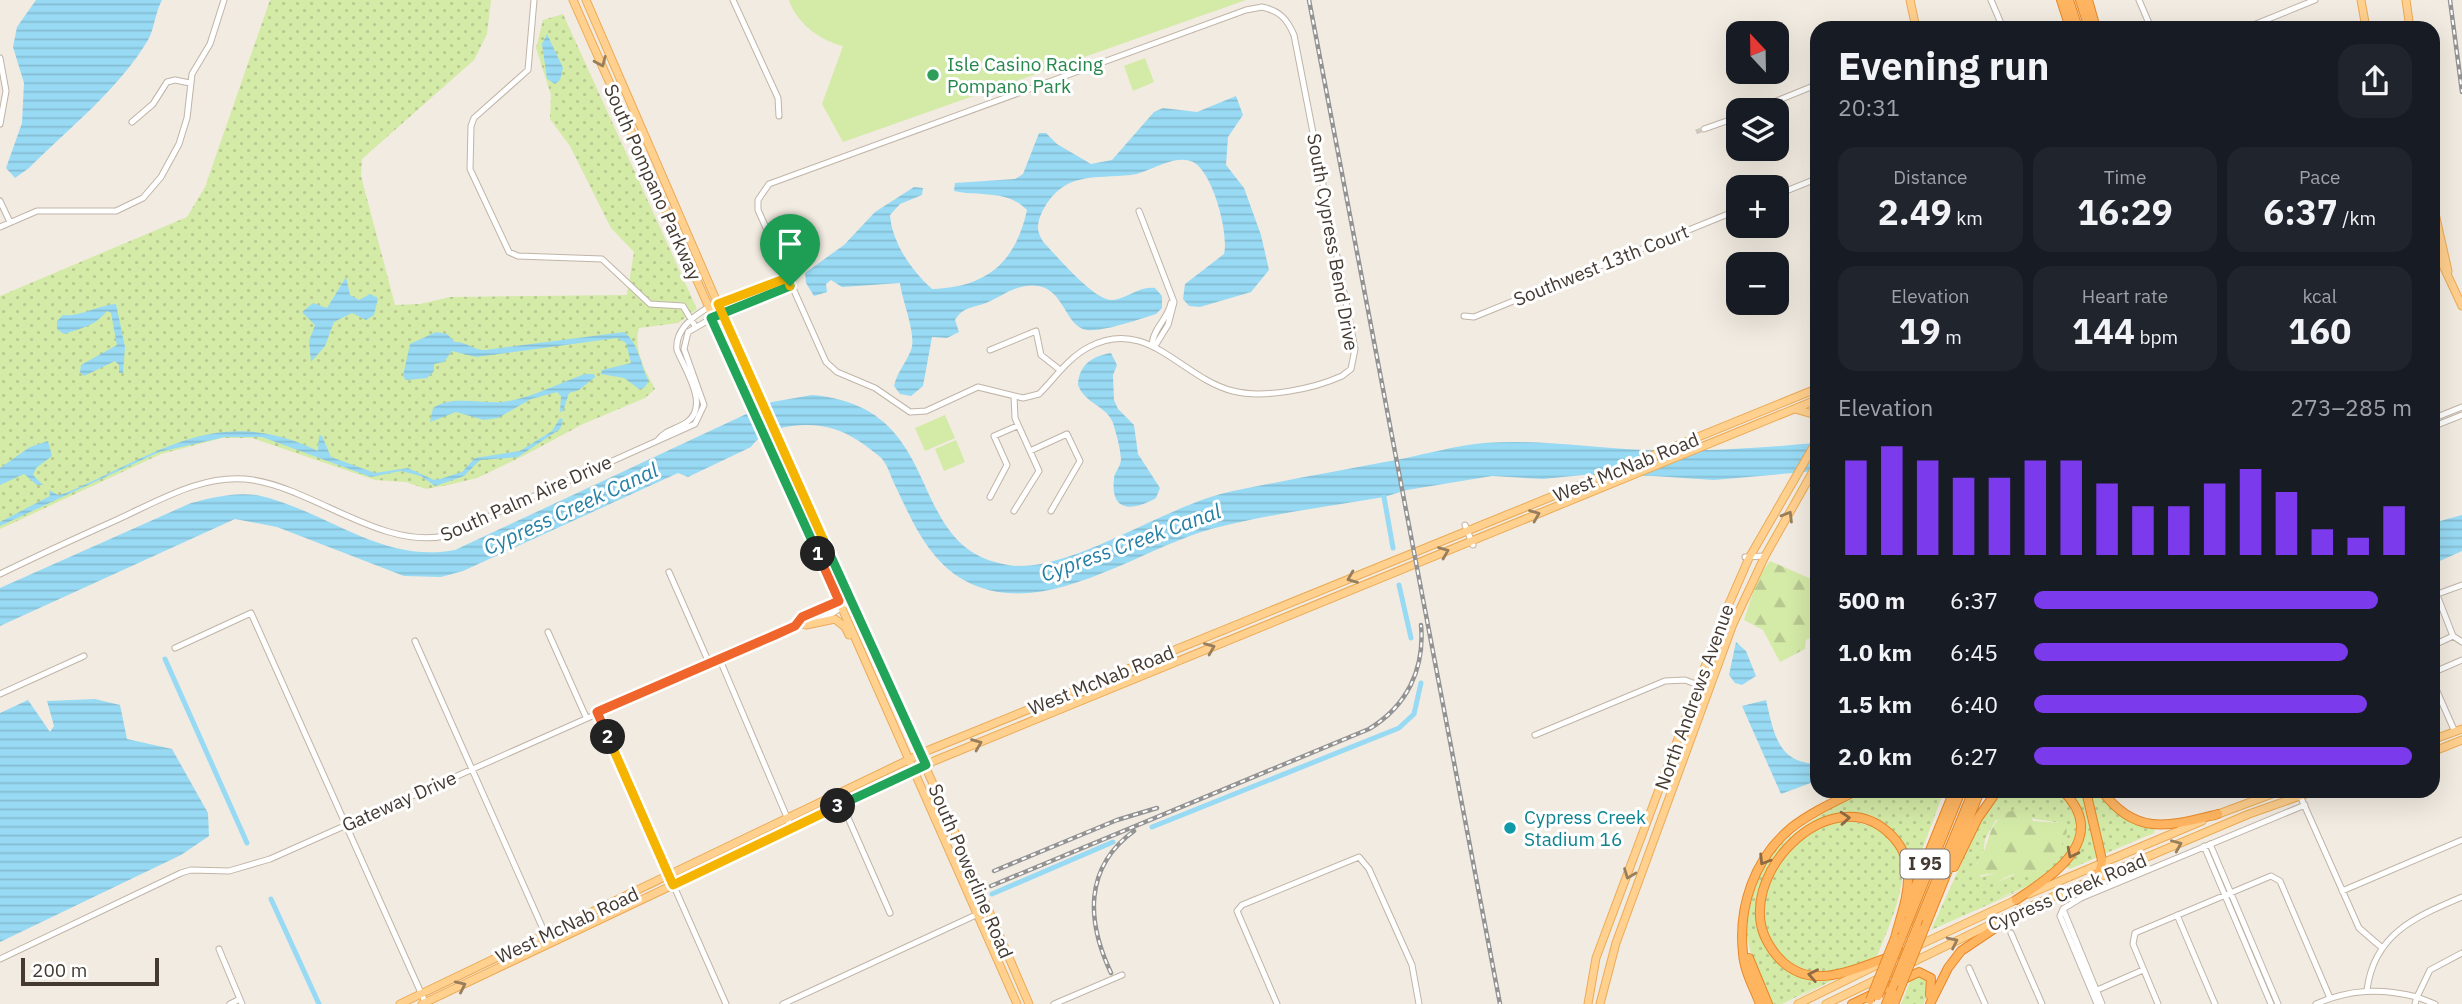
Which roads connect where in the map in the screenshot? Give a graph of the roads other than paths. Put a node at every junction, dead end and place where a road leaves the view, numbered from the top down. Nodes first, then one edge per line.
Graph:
1 (224, 0) edge
2 (534, 0) edge
3 (573, 0) edge
4 (586, 0) edge
5 (733, 0) edge
6 (1910, 0) edge
7 (1991, 0) edge
8 (2061, 0) edge
9 (2069, 0) edge
10 (2080, 0) edge
11 (2088, 0) edge
12 (2139, 0) edge
13 (2315, 0) edge
14 (2361, 0) edge
15 (2406, 0) edge
16 (1914, 21) edge
17 (2000, 21) edge
18 (2068, 21) edge
19 (2076, 21) edge
20 (2087, 21) edge
21 (2094, 21) edge
22 (2148, 21) edge
23 (2263, 21) edge
24 (2365, 21) edge
25 (2409, 21) edge
26 (0, 58) edge
27 (190, 83) junction
28 (1810, 87) edge
29 (1784, 98) edge
30 (779, 116) dead end
31 (0, 121) edge
32 (1726, 121) edge
33 (132, 122) dead end
34 (1704, 129) tunnel mouth
35 (663, 173) junction
36 (652, 177) junction
37 (1810, 181) edge
38 (1789, 190) edge
39 (0, 201) edge
40 (1138, 212) dead end
41 (1726, 215) edge
42 (10, 222) junction
43 (0, 227) edge
44 (2440, 234) edge
45 (2440, 259) edge
46 (2449, 272) junction
47 (787, 278) junction
48 (790, 286) junction
49 (718, 304) junction
50 (2462, 306) edge
51 (708, 309) junction
52 (721, 313) junction
53 (1464, 316) dead end
54 (691, 318) junction
55 (711, 318) junction
56 (695, 326) junction
57 (1154, 345) junction
58 (990, 350) dead end
59 (1060, 370) junction
60 (1810, 391) edge
61 (1014, 396) junction
62 (1810, 403) edge
63 (2462, 407) edge
64 (1795, 409) junction
65 (1810, 413) edge
66 (2462, 415) edge
67 (2440, 416) edge
68 (2440, 424) edge
69 (1017, 426) junction
70 (1717, 430) junction
71 (775, 433) joint
72 (764, 437) joint
73 (1720, 439) junction
74 (658, 440) junction
75 (1030, 451) junction
76 (1810, 454) edge
77 (1810, 479) edge
78 (990, 497) dead end
79 (1051, 511) dead end
80 (1014, 512) dead end
81 (1466, 528) junction
82 (1472, 543) junction
83 (1765, 556) junction
84 (1747, 558) junction
85 (1375, 569) junction
86 (669, 572) dead end
87 (0, 573) edge
88 (1379, 578) junction
89 (2462, 585) edge
90 (2440, 594) edge
91 (850, 599) junction
92 (840, 605) junction
93 (2440, 607) edge
94 (806, 625) junction
95 (795, 626) junction
96 (548, 632) dead end
97 (2454, 636) junction
98 (415, 641) dead end
99 (2440, 642) edge
100 (2462, 642) edge
101 (175, 648) dead end
102 (84, 656) dead end
103 (720, 660) junction
104 (2462, 660) edge
105 (866, 662) junction
106 (710, 665) junction
107 (2440, 670) edge
108 (1698, 686) junction
109 (1709, 689) junction
110 (0, 694) edge
111 (2440, 695) edge
112 (597, 712) junction
113 (586, 717) junction
114 (2460, 731) edge
115 (1535, 734) dead end
116 (2440, 737) edge
117 (2461, 744) edge
118 (2440, 747) edge
119 (2440, 750) edge
120 (921, 754) junction
121 (910, 760) junction
122 (926, 765) junction
123 (471, 768) junction
124 (914, 770) junction
125 (1843, 798) edge
126 (1951, 798) edge
127 (1958, 798) edge
128 (1970, 798) edge
129 (1977, 798) edge
130 (1992, 798) edge
131 (2068, 798) edge
132 (2088, 798) edge
133 (2109, 798) edge
134 (2261, 798) edge
135 (2287, 798) edge
136 (2302, 798) edge
137 (842, 804) junction
138 (2305, 805) junction
139 (2218, 814) junction
140 (789, 818) junction
141 (345, 825) junction
142 (792, 829) junction
143 (2462, 840) edge
144 (2207, 845) junction
145 (2102, 863) junction
146 (670, 876) junction
147 (2092, 880) junction
148 (673, 885) junction
149 (2342, 891) junction
150 (1939, 894) junction
151 (2227, 894) junction
152 (2462, 897) edge
153 (2016, 900) junction
154 (2022, 910) junction
155 (890, 912) dead end
156 (978, 914) junction
157 (2177, 915) junction
158 (2011, 933) dead end
159 (545, 934) junction
160 (1899, 936) junction
161 (1743, 938) junction
162 (549, 944) junction
163 (2381, 947) junction
164 (219, 949) dead end
165 (1901, 953) junction
166 (2462, 953) edge
167 (0, 959) edge
168 (1969, 968) dead end
169 (2143, 970) junction
170 (1122, 975) dead end
171 (2367, 990) junction
172 (2094, 992) junction
173 (421, 994) junction
174 (2417, 997) junction
175 (2330, 998) junction
176 (1873, 1001) edge
177 (241, 1002) edge
178 (230, 1004) edge
179 (400, 1004) edge
180 (425, 1004) edge
181 (726, 1004) edge
182 (783, 1004) edge
183 (1017, 1004) edge
184 (1028, 1004) edge
185 (1054, 1004) edge
186 (1277, 1004) edge
187 (1419, 1004) edge
188 (1588, 1004) edge
189 (1600, 1004) edge
190 (1760, 1004) edge
191 (1768, 1004) edge
192 (1798, 1004) edge
193 (1826, 1004) edge
194 (1852, 1004) edge
195 (1886, 1004) edge
196 (1894, 1004) edge
197 (1928, 1004) edge
198 (1985, 1004) edge
199 (2042, 1004) edge
200 (2100, 1004) edge
201 (2158, 1004) edge
202 (2215, 1004) edge
203 (2271, 1004) edge
204 (2278, 1004) edge
205 (2316, 1004) edge
206 (2415, 1004) edge
207 (2435, 1004) edge

1 - 27 street
2 - 54 street
3 -> 36 main road, South Pompano Parkway
4 - 35 main road, South Pompano Parkway
5 - 30 street
6 - 16 main road
7 - 17 street
8 - 18 highway
9 - 19 highway
10 - 20 highway
11 - 21 highway
12 - 22 street
13 - 23 street
14 - 24 main road
15 - 25 main road
26 - 31 street
27 - 33 street
27 - 42 street
28 - 29 street
32 - 34 street
35 - 36 street
35 - 49 main road, South Pompano Parkway
36 - 51 main road, South Pompano Parkway
37 - 38 street
39 - 42 street
40 - 57 street
41 - 53 street, Southwest 13th Court
42 - 43 street
44 - 46 main road
45 - 46 main road
46 - 50 main road
47 - 48 street
47 - 49 street
47 - 57 street, South Cypress Bend Drive
48 - 52 street
48 - 61 street
49 - 51 street
49 - 52 main road, South Pompano Parkway
51 - 54 street
51 - 55 main road, South Pompano Parkway
52 - 55 street
52 - 71 main road, South Pompano Parkway
54 - 56 street
54 - 74 street, South Palm Aire Drive
55 - 56 street
55 - 72 main road, South Pompano Parkway
56 - 74 street, South Palm Aire Drive
57 - 59 street, South Cypress Bend Drive
58 - 59 street
59 - 61 street, South Cypress Bend Drive
60 - 70 main road, West McNab Road
61 - 69 street
62 - 64 main road, West McNab Road
63 - 67 street
64 - 65 main road
64 - 73 main road, West McNab Road
66 - 68 street
69 - 75 street
69 - 78 street
70 - 73 main road
70 - 81 main road, West McNab Road
71 - 91 main road, South Powerline Road
72 - 92 main road, South Powerline Road
82 -> 73 main road, West McNab Road
74 - 87 street, South Palm Aire Drive
75 - 79 street
75 - 80 street
76 - 84 main road, North Andrews Avenue
83 -> 77 main road, North Andrews Avenue
81 - 82 street
81 - 85 main road, West McNab Road
88 -> 82 main road, West McNab Road
83 - 84 street
83 - 109 main road, North Andrews Avenue
84 - 108 main road, North Andrews Avenue
85 - 88 main road
85 -> 120 main road, West McNab Road
86 - 106 street
122 -> 88 main road, West McNab Road
89 - 90 street
91 - 92 street, Gateway Drive
91 - 120 main road, South Powerline Road
92 - 94 street, Gateway Drive
92 - 95 street, Gateway Drive
92 - 105 main road, South Powerline Road
93 - 97 street
94 - 95 street, Gateway Drive
94 - 105 main road
95 - 103 street, Gateway Drive
96 - 113 street
97 - 99 street
97 - 100 street
98 - 123 street
101 - 141 street
102 - 110 street
103 - 106 street, Gateway Drive
103 - 140 street
104 - 107 street
105 - 121 main road, South Powerline Road
106 - 112 street, Gateway Drive
108 - 109 street
108 - 115 street
108 -> 188 main road, North Andrews Avenue
109 - 189 main road, North Andrews Avenue
111 - 114 street
112 - 113 street, Gateway Drive
112 - 146 street
113 - 123 street, Gateway Drive
114 - 116 main road
114 - 117 main road
114 - 118 main road
117 - 119 main road
120 - 121 main road, West McNab Road
120 - 122 main road, South Powerline Road
121 - 124 main road, South Powerline Road
121 - 140 main road, West McNab Road
122 - 124 main road, West McNab Road
122 - 184 main road, South Powerline Road
123 - 141 street, Gateway Drive
123 - 159 street
124 - 137 main road, West McNab Road
124 - 156 main road, South Powerline Road
125 -> 161 highway
126 - 160 highway, I 95
127 - 160 highway
128 - 195 highway, bridge
129 - 150 highway, I 95
130 - 150 highway
131 -> 153 highway
132 - 145 highway
133 - 139 highway
134 - 139 main road, Cypress Creek Road
147 -> 135 main road, Cypress Creek Road
136 - 138 street
137 - 142 main road, West McNab Road
137 - 155 street
138 - 144 street
138 - 149 street
139 - 145 main road, Cypress Creek Road
140 - 142 street
140 - 146 main road, West McNab Road
141 - 167 street, Gateway Drive
141 - 173 street
142 - 148 main road, West McNab Road
143 - 149 street
144 - 151 street
144 - 172 street
145 - 147 highway
145 - 153 main road, Cypress Creek Road
146 - 148 street
146 - 159 main road, West McNab Road
147 - 154 main road, Cypress Creek Road
148 - 162 main road, West McNab Road
148 - 181 street
149 - 163 street
150 - 196 highway, I 95, bridge
151 - 157 street
151 - 175 street
151 - 203 street
151 - 204 street
152 - 163 street
153 - 165 main road, Cypress Creek Road
193 -> 154 main road, Cypress Creek Road
154 - 197 highway
156 - 182 street
156 - 183 main road, South Powerline Road
157 - 169 street
157 - 202 street
158 - 199 street
159 - 162 street
159 - 173 main road, West McNab Road
165 -> 160 highway
160 - 176 highway, I 95, bridge
161 - 190 highway
161 - 191 highway
180 -> 162 main road, West McNab Road
163 - 171 street
164 - 177 street
165 - 192 main road, Cypress Creek Road
166 - 174 street
168 - 198 street
169 - 172 street
169 - 201 street
170 - 185 street
171 - 174 street
171 - 175 street
172 - 200 street
173 - 179 main road, West McNab Road
173 - 180 street
174 - 206 street
174 - 207 street
175 - 205 street
177 - 178 street
186 - 187 street
194 - 197 highway

